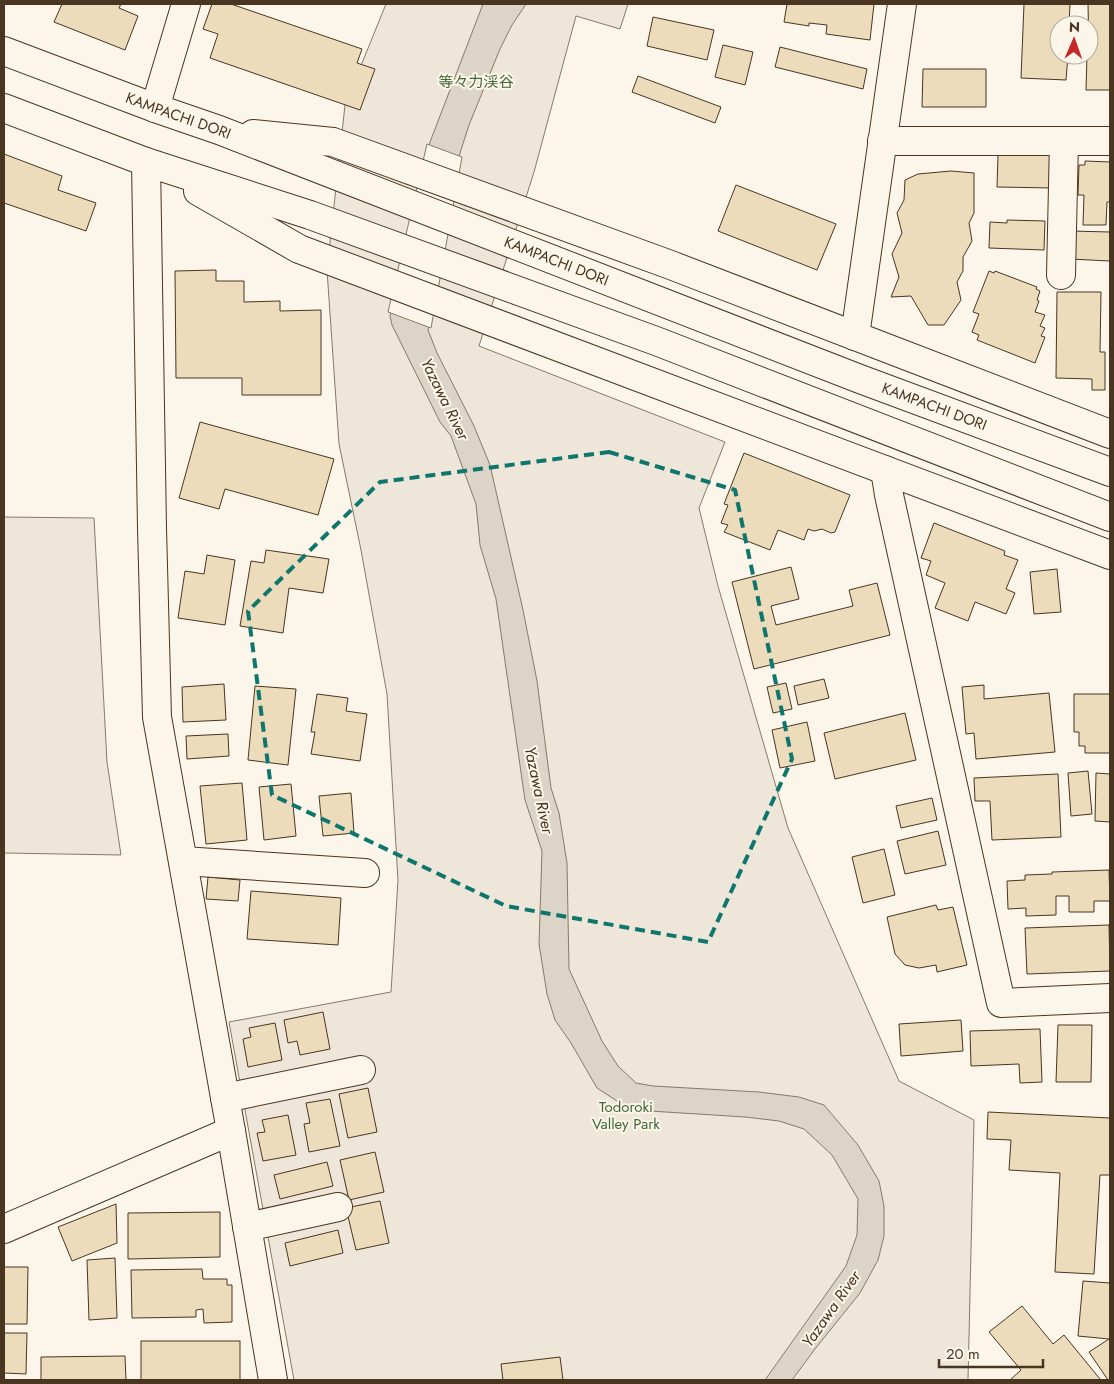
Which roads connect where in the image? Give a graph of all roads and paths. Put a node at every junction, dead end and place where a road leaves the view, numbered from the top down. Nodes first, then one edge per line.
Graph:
1 (186, 4) edge
2 (902, 4) edge
3 (4, 51) edge
4 (4, 108) edge
5 (155, 108) junction
6 (219, 130) junction
7 (882, 141) junction
8 (1064, 141) junction
9 (1110, 141) edge
10 (146, 162) junction
11 (1061, 275) dead end
12 (855, 336) junction
13 (1110, 434) edge
14 (886, 470) junction
15 (1110, 472) edge
16 (1110, 517) edge
17 (1110, 555) edge
18 (183, 861) junction
19 (365, 873) dead end
20 (1110, 998) edge
21 (361, 1070) dead end
22 (225, 1098) junction
23 (231, 1131) junction
24 (338, 1207) dead end
25 (247, 1227) junction
26 (4, 1228) edge
27 (273, 1380) edge

1 - 5 main road
2 - 7 main road
3 - 5 main road, KAMPACHI DORI
4 - 10 main road
5 - 6 main road, KAMPACHI DORI
6 - 12 main road
6 - 15 main road, KAMPACHI DORI
7 - 8 main road
7 - 12 main road
8 - 9 main road
8 - 11 main road
10 - 14 main road
10 - 16 main road
10 - 18 main road
12 - 13 main road
14 - 17 main road
14 - 20 main road
18 - 19 main road
18 - 22 main road
21 - 22 main road
22 - 23 main road
23 - 25 main road
23 - 26 main road
24 - 25 main road
25 - 27 main road

